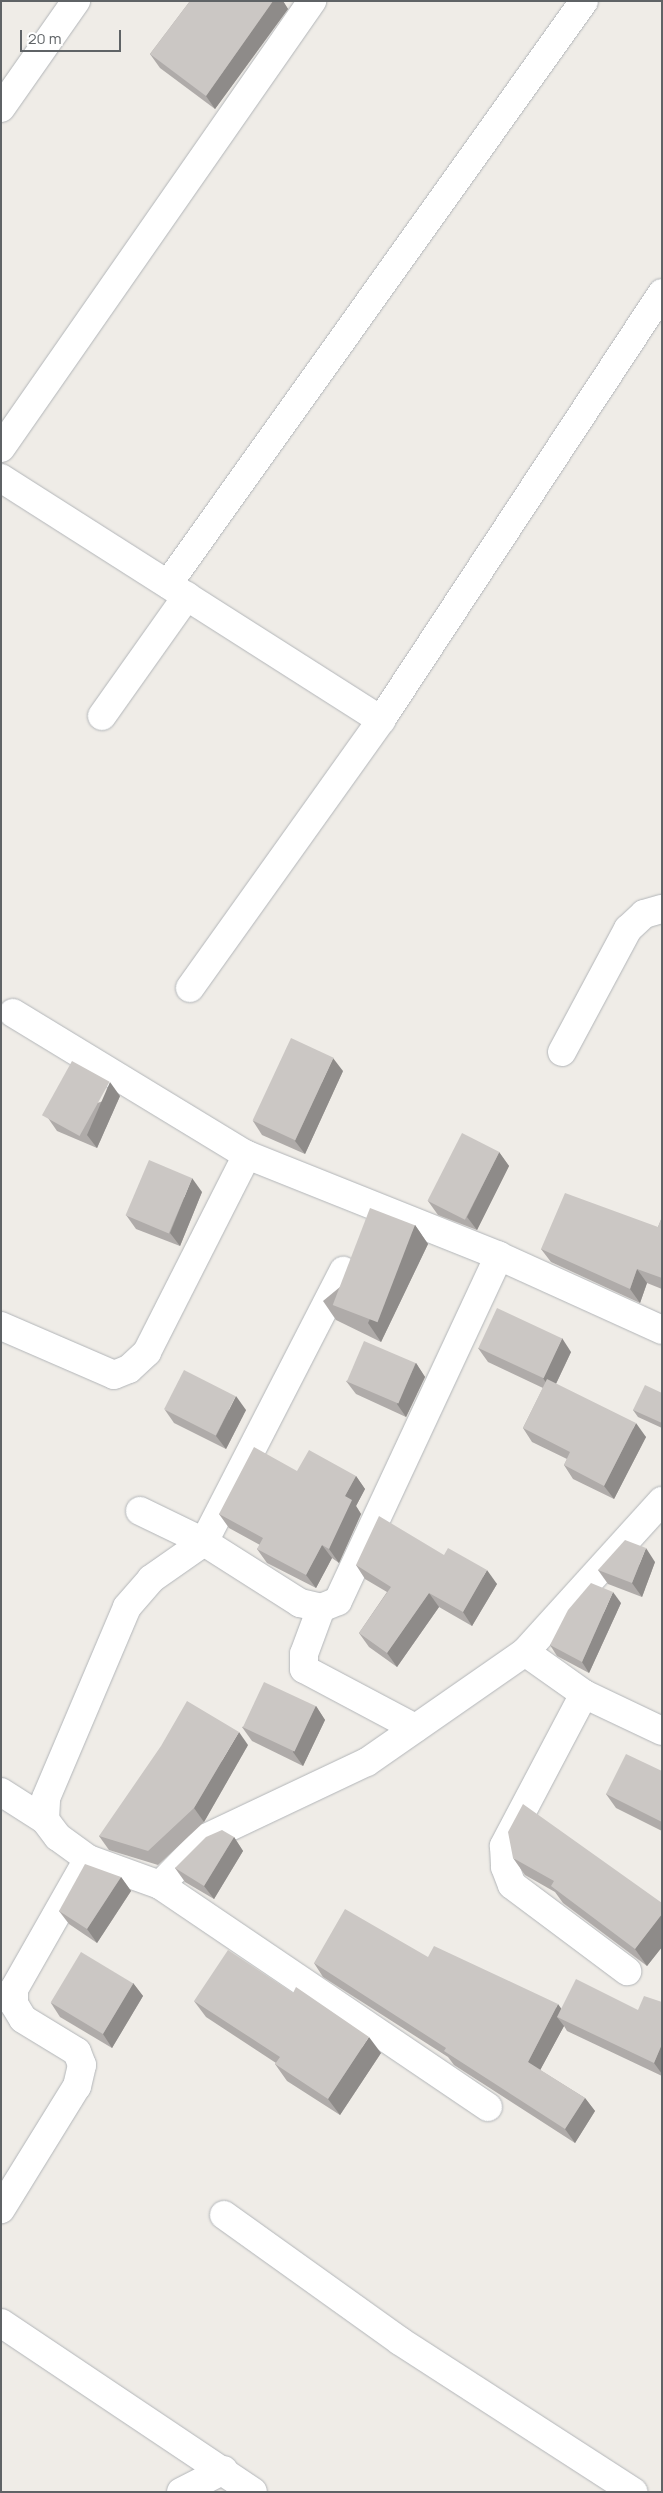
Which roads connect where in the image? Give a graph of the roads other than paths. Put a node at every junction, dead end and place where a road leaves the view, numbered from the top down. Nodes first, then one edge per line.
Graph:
1 (76, 1) edge
2 (312, 1) edge
3 (584, 1) edge
4 (1, 108) edge
5 (662, 293) edge
6 (1, 448) edge
7 (1, 478) edge
8 (177, 590) junction
9 (102, 716) dead end
10 (381, 720) junction
11 (662, 909) edge
12 (190, 988) dead end
13 (13, 1013) dead end
14 (562, 1052) dead end
15 (247, 1155) junction
16 (376, 1207) junction
17 (499, 1256) junction
18 (1, 1326) edge
19 (662, 1330) edge
20 (662, 1501) edge
21 (140, 1511) dead end
22 (204, 1542) junction
23 (321, 1608) junction
24 (525, 1652) junction
25 (584, 1694) junction
26 (415, 1728) junction
27 (662, 1730) edge
28 (1, 1792) edge
29 (45, 1820) junction
30 (88, 1859) junction
31 (160, 1884) junction
32 (627, 1971) dead end
33 (488, 2107) dead end
34 (1, 2209) edge
35 (224, 2216) dead end
36 (1, 2323) edge
37 (224, 2470) junction
38 (181, 2492) edge
39 (253, 2492) edge
40 (633, 2492) edge

1 - 4 street
2 - 6 street
3 - 8 street
5 - 10 street
7 - 8 street
8 - 9 street
8 - 10 street
10 - 12 street
11 - 14 street
13 - 15 street
15 - 16 street
15 - 18 street
16 - 17 street
16 - 22 street
17 - 19 street
17 - 23 street
20 - 24 street
21 - 22 street
22 - 23 street
22 - 29 street
23 - 26 street
24 - 25 street
24 - 26 street
25 - 27 street
25 - 32 street
26 - 31 street
28 - 29 street
29 - 30 street
30 - 31 street
30 - 34 street
31 - 33 street
35 - 40 street
36 - 37 street
37 - 38 street
37 - 39 street

